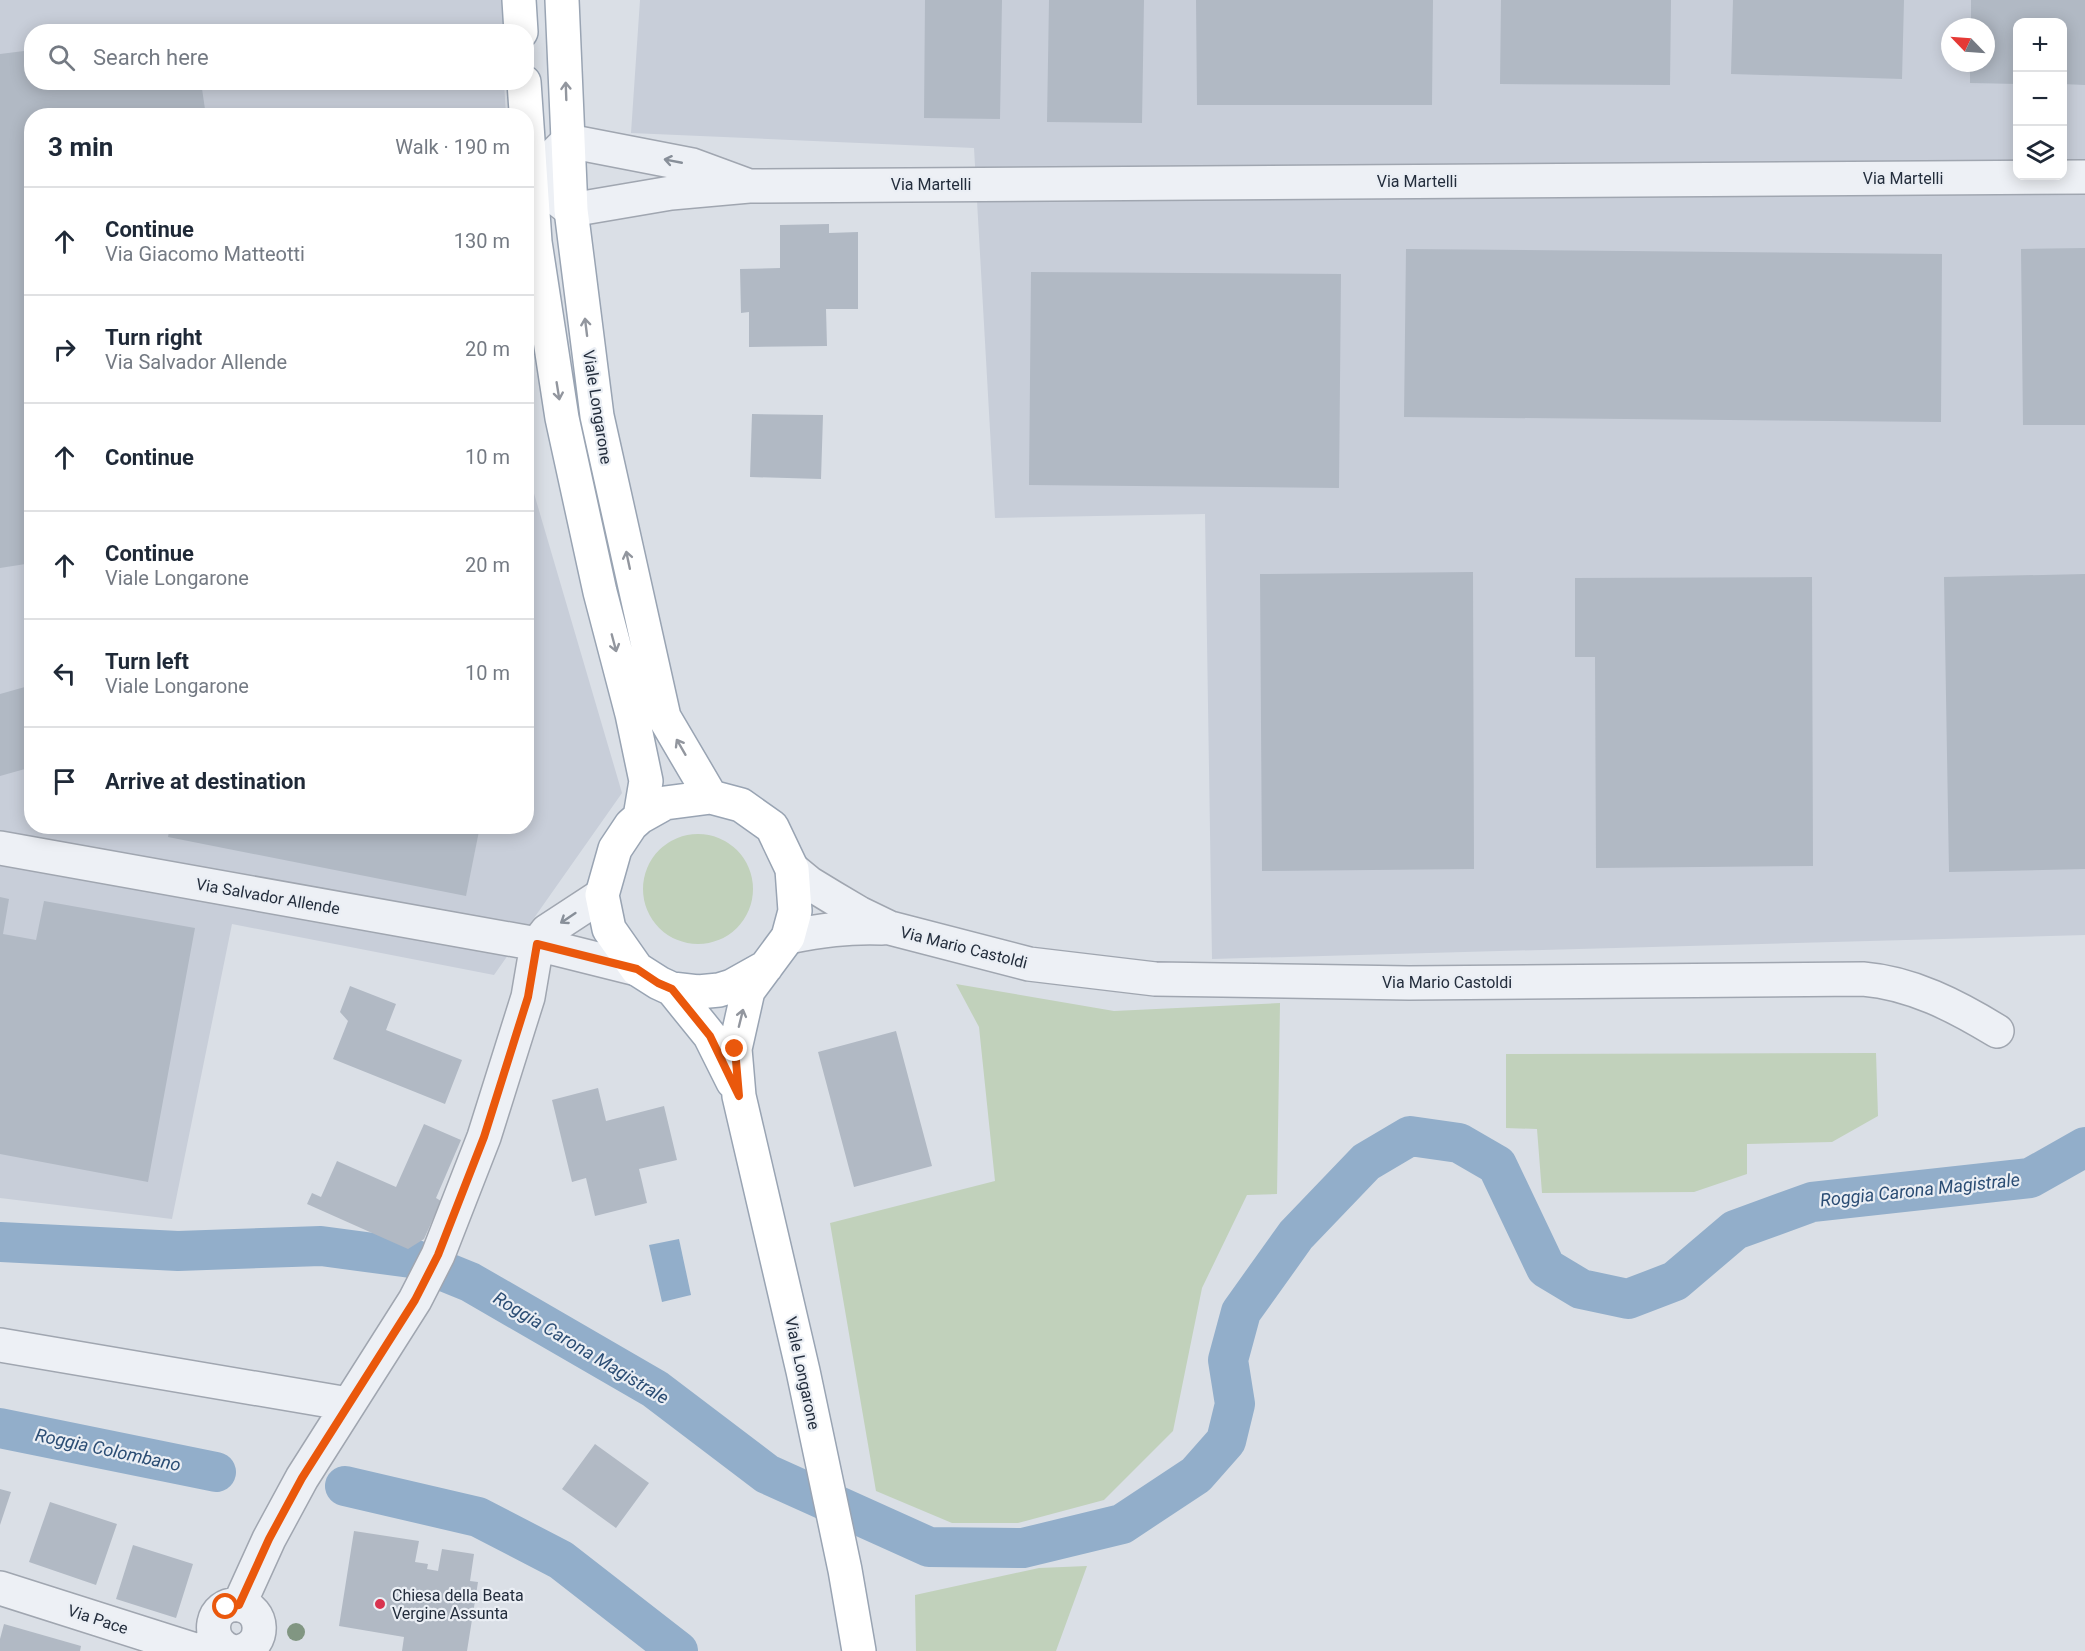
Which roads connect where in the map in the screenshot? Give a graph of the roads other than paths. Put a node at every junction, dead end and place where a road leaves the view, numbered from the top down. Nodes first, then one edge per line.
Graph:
1 (519, 0) edge
2 (562, 0) edge
3 (520, 24) edge
4 (525, 90) edge
5 (526, 108) edge
6 (568, 141) junction
7 (534, 175) edge
8 (2085, 177) edge
9 (534, 180) edge
10 (749, 186) junction
11 (572, 210) junction
12 (534, 242) edge
13 (711, 797) junction
14 (640, 817) junction
15 (0, 848) edge
16 (792, 869) junction
17 (602, 895) junction
18 (890, 928) junction
19 (788, 937) junction
20 (537, 944) junction
21 (766, 967) junction
22 (637, 969) junction
23 (672, 989) junction
24 (1997, 1031) dead end
25 (739, 1096) junction
26 (0, 1344) edge
27 (348, 1404) junction
28 (0, 1588) edge
29 (228, 1647) edge
30 (860, 1651) edge

1 - 3 main road
6 -> 2 main road, Viale Longarone
4 - 5 main road, Viale Longarone
6 - 7 street
10 -> 6 street, Via Martelli
6 - 11 main road, Viale Longarone
8 - 10 street, Via Martelli
9 - 11 street
10 - 11 street, Via Martelli
13 -> 11 main road, Viale Longarone
12 -> 14 main road, Viale Longarone
13 - 14 main road
13 - 16 main road
14 - 17 main road
15 - 20 street, Via Salvador Allende
16 - 18 street, Via Mario Castoldi
16 - 19 main road
17 -> 20 street
17 - 22 main road
18 - 19 street, Via Mario Castoldi
18 - 24 street, Via Mario Castoldi
19 - 21 main road
20 - 22 street, Via Salvador Allende
20 - 27 street
21 - 23 main road
25 -> 21 main road, Viale Longarone
22 - 23 main road
23 - 25 main road, Viale Longarone
25 - 30 main road, Viale Longarone
26 - 27 street
27 - 29 street
28 - 29 street, Via Pace

